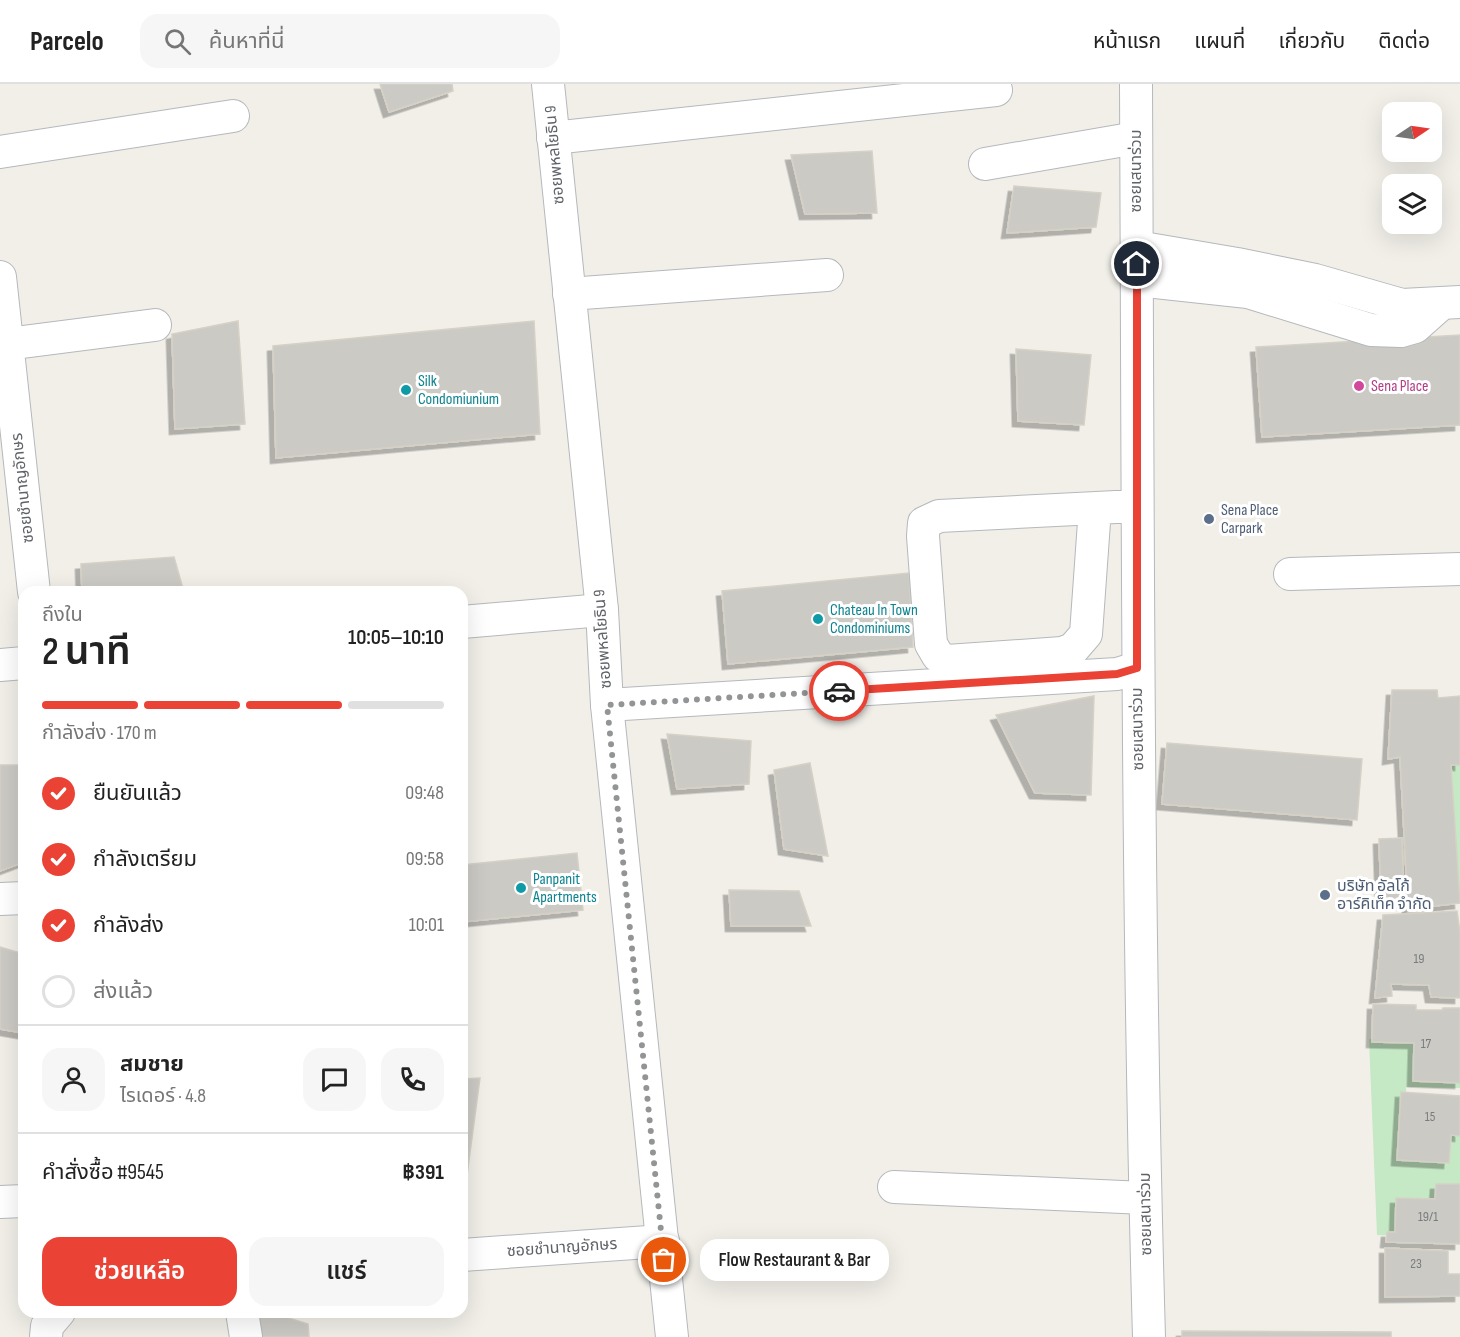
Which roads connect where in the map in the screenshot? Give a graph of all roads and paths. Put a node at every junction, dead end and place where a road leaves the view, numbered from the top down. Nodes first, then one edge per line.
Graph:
1 (548, 84) edge
2 (1136, 84) edge
3 (996, 90) dead end
4 (821, 97) edge
5 (233, 116) dead end
6 (553, 138) junction
7 (1136, 138) junction
8 (0, 152) edge
9 (985, 164) dead end
10 (1137, 247) junction
11 (827, 275) dead end
12 (0, 277) edge
13 (1137, 280) junction
14 (568, 294) junction
15 (1451, 302) edge
16 (155, 325) dead end
17 (7, 344) junction
18 (1137, 507) junction
19 (1095, 508) junction
20 (1460, 569) edge
21 (1290, 574) dead end
22 (33, 586) edge
23 (602, 610) junction
24 (468, 621) edge
25 (18, 664) edge
26 (0, 665) edge
27 (1137, 668) junction
28 (607, 705) junction
29 (18, 898) edge
30 (0, 899) edge
31 (894, 1187) dead end
32 (1145, 1198) junction
33 (18, 1201) edge
34 (0, 1202) edge
35 (663, 1241) junction
36 (468, 1255) edge
37 (54, 1318) edge
38 (243, 1318) edge
39 (46, 1337) edge
40 (246, 1337) edge
41 (672, 1337) edge
42 (1149, 1337) edge

1 - 6 street, ซอยพหลโยธิน 9
2 - 7 street, ซอยเสนาร่วม
3 - 4 street
4 - 6 street
5 - 8 street
6 - 14 street, ซอยพหลโยธิน 9
7 - 9 street
7 - 10 street, ซอยเสนาร่วม
10 - 13 street, ซอยเสนาร่วม
10 - 15 street
11 - 14 street
12 - 17 street, ซอยชำนาญอักษร
13 - 15 street
13 - 18 street, ซอยเสนาร่วม
14 - 23 street, ซอยพหลโยธิน 9
16 - 17 street
17 - 22 street, ซอยชำนาญอักษร
18 - 19 street
18 - 27 street, ซอยเสนาร่วม
19 - 19 street
20 - 21 street
23 - 24 street
23 - 28 street, ซอยพหลโยธิน 9
25 - 26 street
27 - 28 street
27 - 32 street, ซอยเสนาร่วม
28 - 35 street, ซอยพหลโยธิน 9
29 - 30 street
31 - 32 street
32 - 42 street, ซอยเสนาร่วม
33 - 34 street
35 - 36 street, ซอยชำนาญอักษร
35 - 41 street, ซอยพหลโยธิน 9
37 - 39 street
38 - 40 street

